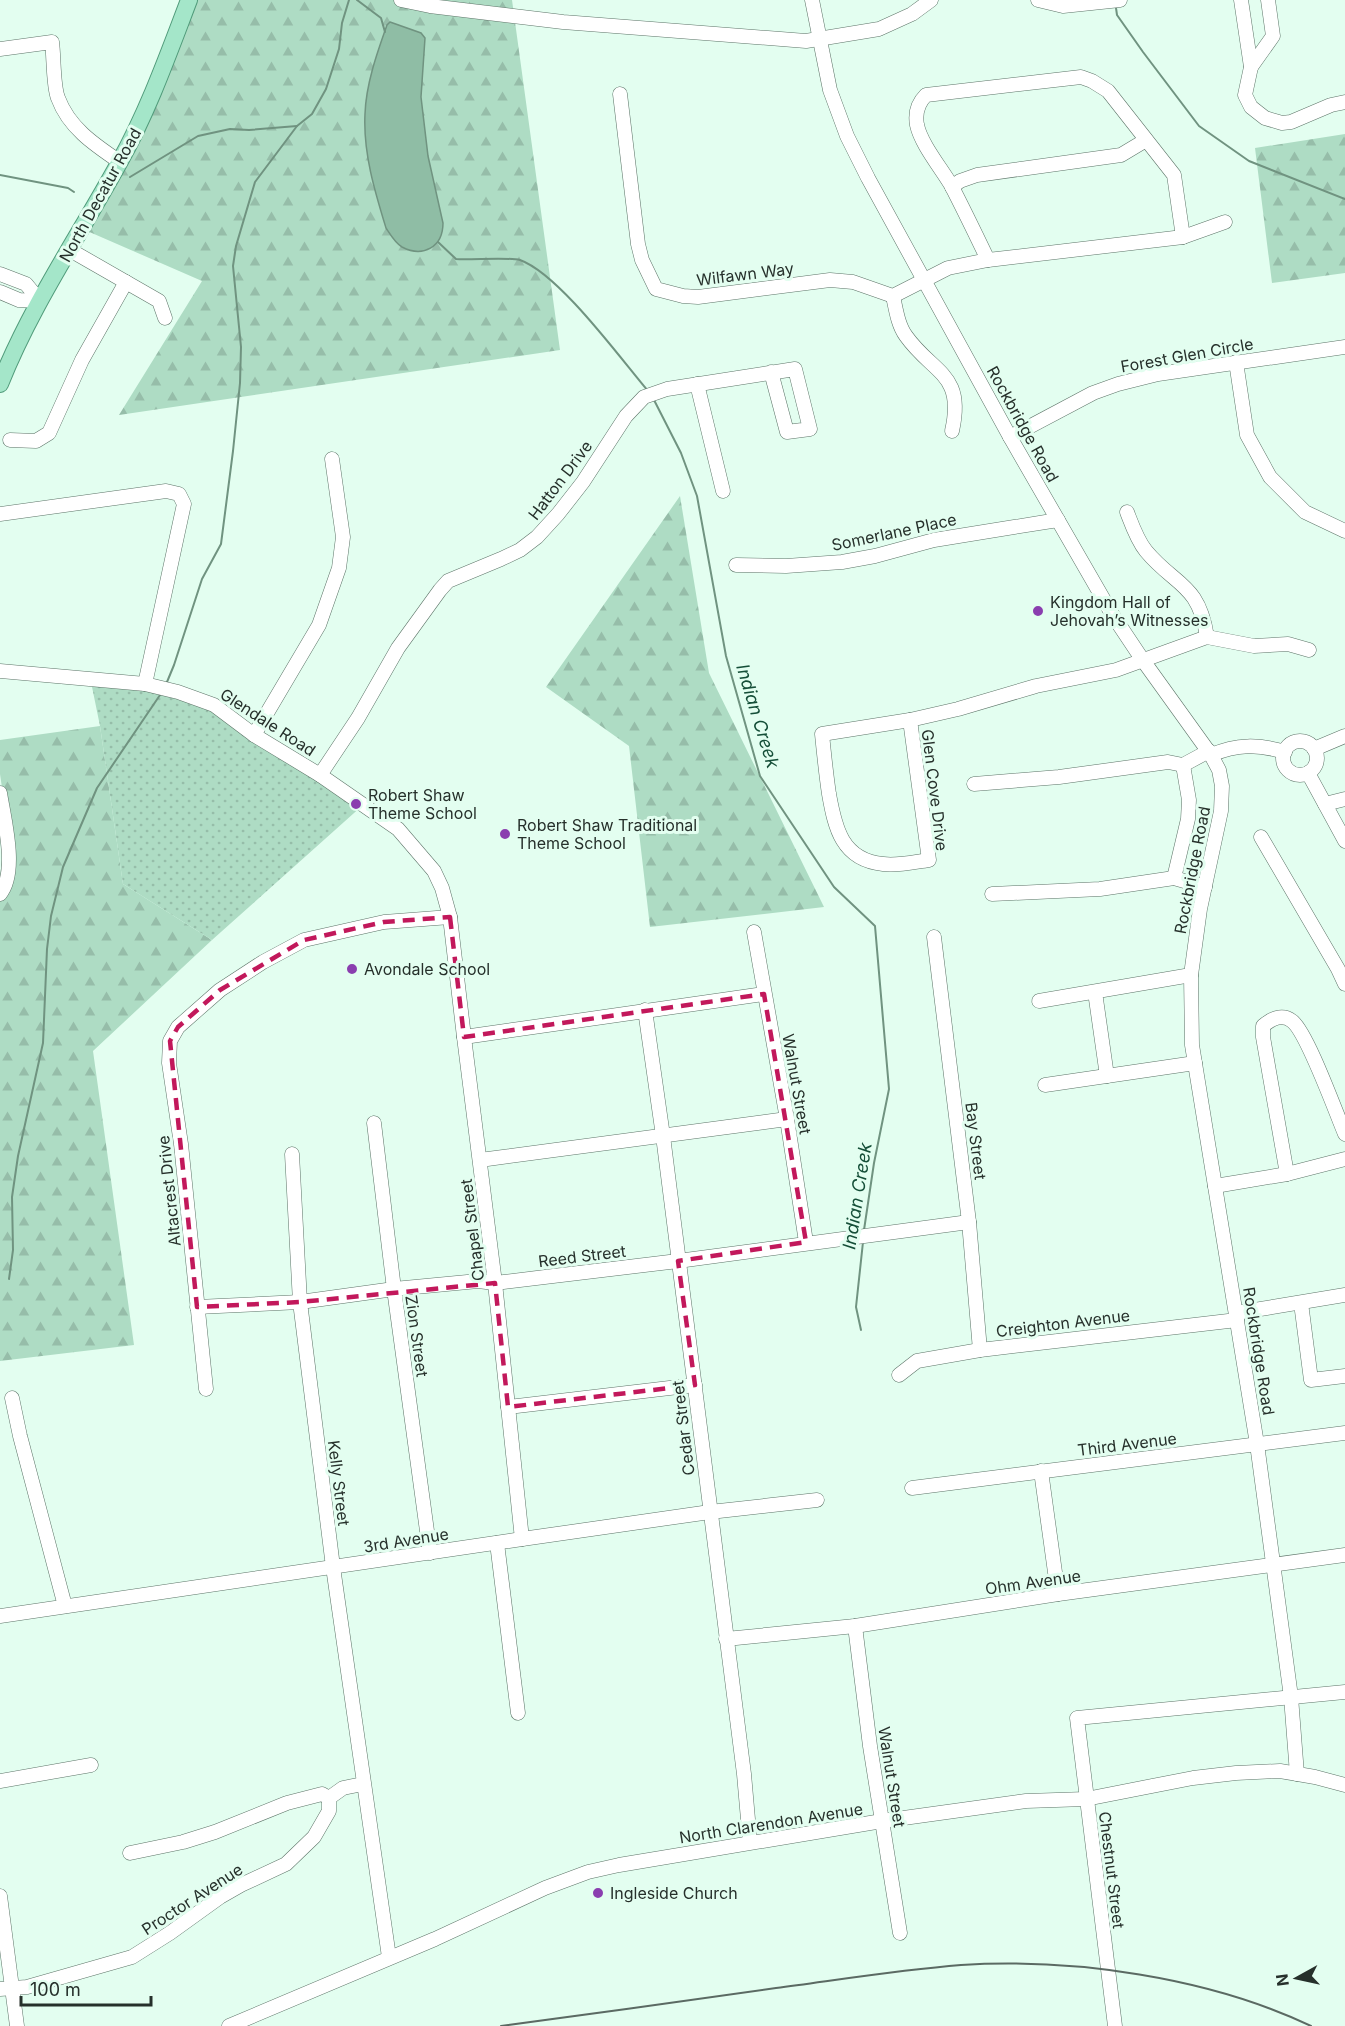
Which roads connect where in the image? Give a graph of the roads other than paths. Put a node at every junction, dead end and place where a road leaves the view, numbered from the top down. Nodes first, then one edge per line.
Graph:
1 (189, 0) edge
2 (401, 0) edge
3 (812, 0) edge
4 (931, 0) edge
5 (1038, 0) edge
6 (1120, 0) edge
7 (1241, 0) edge
8 (1268, 0) edge
9 (819, 40) junction
10 (0, 49) edge
11 (1251, 67) junction
12 (620, 94) dead end
13 (1345, 102) edge
14 (1146, 140) junction
15 (120, 162) junction
16 (952, 187) junction
17 (1225, 222) dead end
18 (1183, 237) junction
19 (70, 250) junction
20 (988, 260) junction
21 (0, 273) edge
22 (925, 279) junction
23 (126, 282) junction
24 (0, 292) edge
25 (893, 296) junction
26 (40, 301) junction
27 (165, 318) dead end
28 (1345, 347) edge
29 (1236, 362) junction
30 (771, 372) junction
31 (0, 384) edge
32 (698, 384) junction
33 (952, 431) dead end
34 (1010, 436) junction
35 (10, 440) dead end
36 (332, 459) dead end
37 (723, 491) dead end
38 (1127, 512) dead end
39 (0, 514) edge
40 (1058, 520) junction
41 (1345, 531) edge
42 (736, 565) dead end
43 (1207, 637) junction
44 (1309, 650) dead end
45 (1142, 659) junction
46 (0, 671) edge
47 (145, 684) junction
48 (910, 720) junction
49 (254, 735) junction
50 (1345, 736) edge
51 (1314, 749) junction
52 (1285, 752) junction
53 (1210, 753) junction
54 (1183, 765) junction
55 (1308, 773) junction
56 (320, 775) junction
57 (974, 784) dead end
58 (0, 793) edge
59 (1345, 799) edge
60 (1325, 804) junction
61 (1261, 837) dead end
62 (1345, 841) edge
63 (1174, 878) junction
64 (1205, 887) junction
65 (1, 893) edge
66 (992, 894) dead end
67 (450, 917) junction
68 (754, 932) dead end
69 (934, 937) dead end
70 (1191, 975) junction
71 (1345, 984) edge
72 (1095, 992) junction
73 (764, 994) junction
74 (1039, 1001) dead end
75 (645, 1010) junction
76 (464, 1037) junction
77 (1195, 1063) junction
78 (1107, 1076) junction
79 (1045, 1085) dead end
80 (787, 1119) junction
81 (374, 1123) dead end
82 (1345, 1134) edge
83 (663, 1136) junction
84 (292, 1154) dead end
85 (1345, 1159) edge
86 (480, 1160) junction
87 (1287, 1174) junction
88 (1215, 1186) junction
89 (969, 1221) junction
90 (806, 1242) junction
91 (678, 1261) junction
92 (495, 1283) junction
93 (394, 1289) junction
94 (1345, 1295) edge
95 (300, 1302) junction
96 (1301, 1303) junction
97 (197, 1307) junction
98 (1237, 1317) junction
99 (980, 1350) junction
100 (899, 1375) dead end
101 (1345, 1376) edge
102 (695, 1385) junction
103 (206, 1389) dead end
104 (12, 1398) dead end
105 (508, 1407) junction
106 (1345, 1433) edge
107 (1257, 1444) junction
108 (1041, 1472) junction
109 (912, 1488) dead end
110 (817, 1500) dead end
111 (710, 1512) junction
112 (522, 1539) junction
113 (496, 1543) junction
114 (430, 1552) junction
115 (1345, 1555) edge
116 (1273, 1566) junction
117 (333, 1567) junction
118 (1058, 1594) junction
119 (65, 1606) junction
120 (0, 1616) edge
121 (855, 1626) junction
122 (726, 1639) junction
123 (1345, 1692) edge
124 (1291, 1697) junction
125 (518, 1713) dead end
126 (91, 1766) dead end
127 (1297, 1774) junction
128 (0, 1781) edge
129 (363, 1784) junction
130 (1345, 1785) edge
131 (329, 1798) junction
132 (1086, 1798) junction
133 (882, 1821) junction
134 (750, 1842) junction
135 (130, 1853) dead end
136 (0, 1896) edge
137 (900, 1933) dead end
138 (389, 1957) junction
139 (7, 1989) edge
140 (17, 2026) edge
141 (229, 2026) edge
142 (1115, 2026) edge

1 - 15 main road, North Decatur Road
2 - 9 street
3 - 9 street, Rockbridge Road
4 - 9 street
5 - 6 street
7 - 11 street
8 - 11 street
9 - 22 street, Rockbridge Road
10 - 15 street
11 - 13 street
12 - 25 street, Wilfawn Way
14 - 16 street
14 - 16 street
14 - 18 street
15 - 19 main road, North Decatur Road
16 - 20 street
17 - 18 street
18 - 20 street
19 - 23 street
19 - 26 main road, North Decatur Road
20 - 22 street
21 - 26 street
22 - 25 street
22 - 34 street, Rockbridge Road
23 - 27 street
23 - 35 street
24 - 26 street
25 - 33 street
26 - 31 main road, North Decatur Road
28 - 29 street, Forest Glen Circle
29 - 34 street, Forest Glen Circle
29 - 41 street
30 - 30 street, Hatton Drive
30 - 32 street, Hatton Drive
32 - 37 street
32 - 56 street, Hatton Drive
34 - 40 street, Rockbridge Road
36 - 49 street
38 - 43 street
39 - 47 street
40 - 42 street, Somerlane Place
40 - 45 street, Rockbridge Road
43 - 44 street
43 - 45 street, Glen Cove Drive
45 - 48 street, Glen Cove Drive
45 - 53 street, Rockbridge Road
46 - 47 street, Glendale Road
47 - 49 street, Glendale Road
48 - 48 street, Glen Cove Drive
49 - 56 street, Glendale Road
50 - 51 street
51 - 52 street
51 - 55 street
52 - 53 street
52 - 55 street
53 - 54 street
53 - 64 street, Rockbridge Road
54 - 57 street
54 - 63 street
55 - 60 street
56 - 67 street, Glendale Road
58 - 65 street
59 - 60 street
60 - 62 street
61 - 71 street
63 - 64 street
63 - 66 street
64 - 70 street, Rockbridge Road
67 - 76 street, Chapel Street
67 - 97 street, Altacrest Drive
68 - 73 street, Walnut Street
69 - 89 street, Bay Street
70 - 72 street
70 - 77 street, Rockbridge Road
72 - 74 street
72 - 78 street
73 - 75 street
73 - 80 street, Walnut Street
75 - 76 street
75 - 83 street, Cedar Street
76 - 86 street, Chapel Street
77 - 78 street
77 - 88 street, Rockbridge Road
78 - 79 street
80 - 83 street
80 - 90 street, Walnut Street
81 - 93 street, Zion Street
82 - 87 street
83 - 86 street
83 - 91 street, Cedar Street
84 - 95 street, Kelly Street
85 - 87 street
86 - 92 street, Chapel Street
87 - 88 street
88 - 98 street, Rockbridge Road
89 - 90 street, Reed Street
89 - 99 street, Bay Street
90 - 91 street, Reed Street
91 - 92 street, Reed Street
91 - 102 street, Cedar Street
92 - 93 street, Reed Street
92 - 105 street, Chapel Street
93 - 95 street, Reed Street
93 - 114 street, Zion Street
94 - 96 street, Creighton Avenue
95 - 97 street, Reed Street
95 - 117 street, Kelly Street
96 - 98 street, Creighton Avenue
96 - 101 street
97 - 103 street, Altacrest Drive
98 - 99 street, Creighton Avenue
98 - 107 street, Rockbridge Road
99 - 100 street, Creighton Avenue
102 - 105 street
102 - 111 street, Cedar Street
104 - 119 street
105 - 112 street, Chapel Street
106 - 107 street, Third Avenue
107 - 108 street, Third Avenue
107 - 116 street, Rockbridge Road
108 - 109 street, Third Avenue
108 - 118 street
110 - 111 street, 3rd Avenue
111 - 112 street, 3rd Avenue
111 - 122 street, Cedar Street
112 - 113 street, 3rd Avenue
113 - 114 street, 3rd Avenue
113 - 125 street
114 - 117 street, 3rd Avenue
115 - 116 street, Ohm Avenue
116 - 118 street, Ohm Avenue
116 - 124 street, Rockbridge Road
117 - 119 street, 3rd Avenue
117 - 129 street, Kelly Street
118 - 121 street, Ohm Avenue
119 - 120 street, 3rd Avenue
121 - 122 street, Ohm Avenue
121 - 133 street, Walnut Street
122 - 134 street, Cedar Street
123 - 124 street
124 - 127 street, Rockbridge Road
124 - 132 street, Chestnut Street
126 - 128 street
127 - 130 street, North Clarendon Avenue
127 - 132 street, North Clarendon Avenue
129 - 131 street
129 - 138 street, Kelly Street
131 - 135 street
131 - 139 street, Proctor Avenue
132 - 133 street, North Clarendon Avenue
132 - 142 street, Chestnut Street
133 - 134 street, North Clarendon Avenue
133 - 137 street, Walnut Street
134 - 138 street, North Clarendon Avenue
136 - 139 street
138 - 141 street, North Clarendon Avenue
139 - 140 street

